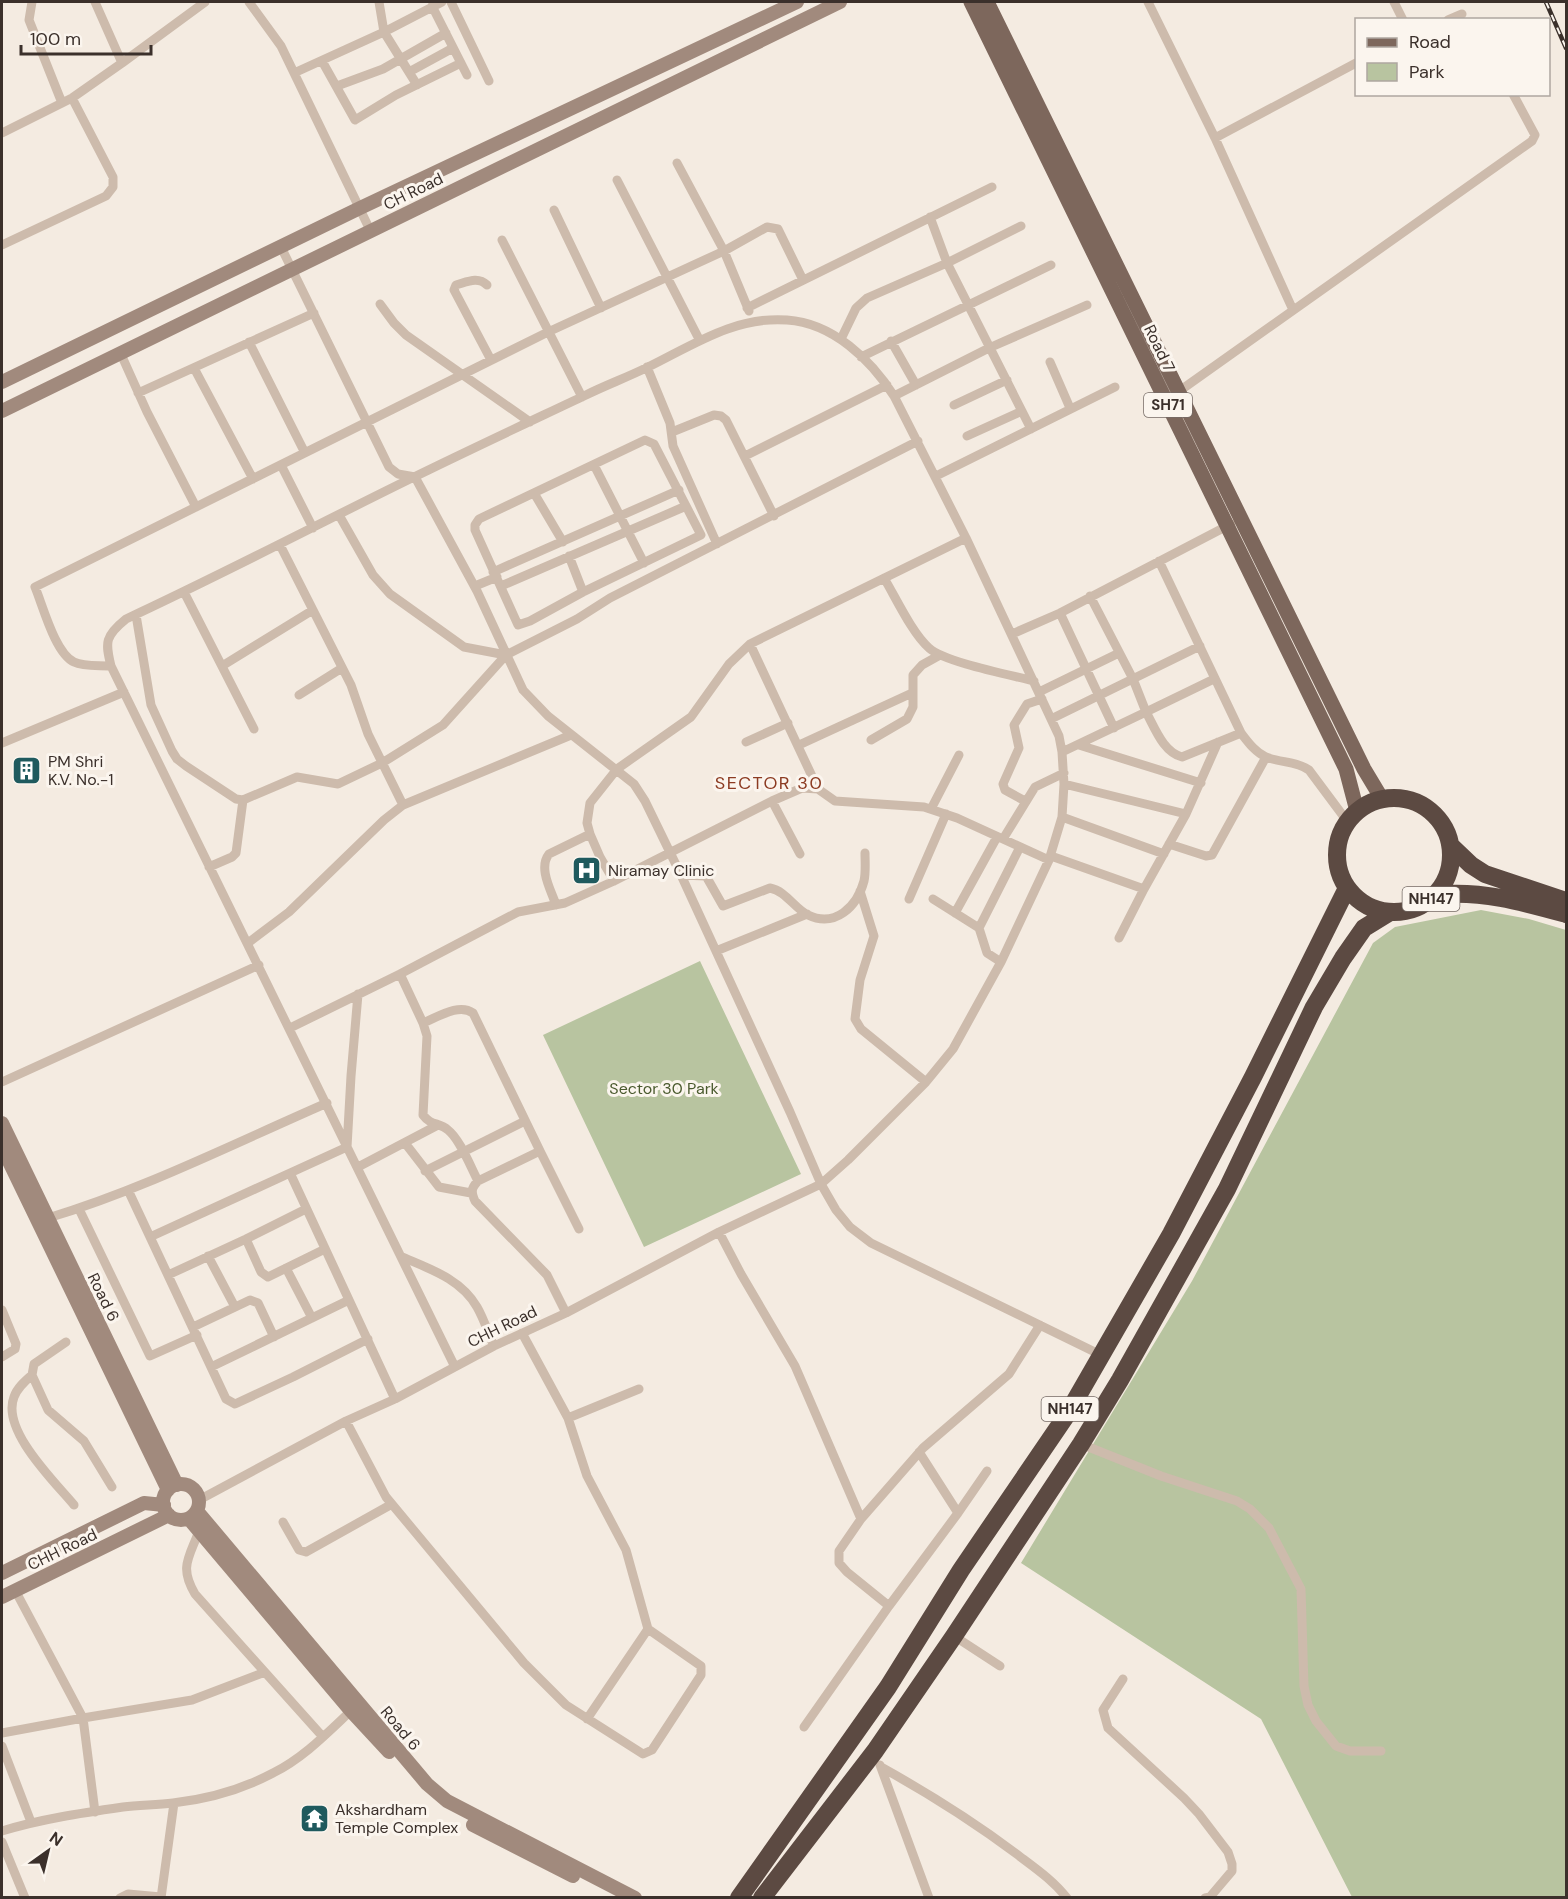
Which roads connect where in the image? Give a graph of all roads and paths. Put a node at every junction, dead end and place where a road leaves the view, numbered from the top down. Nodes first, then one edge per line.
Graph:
1 (32, 2) edge
2 (95, 2) edge
3 (205, 2) edge
4 (249, 2) edge
5 (379, 2) edge
6 (442, 2) edge
7 (451, 2) edge
8 (797, 2) edge
9 (840, 2) edge
10 (970, 2) edge
11 (987, 2) edge
12 (1148, 2) edge
13 (1394, 2) edge
14 (432, 6) junction
15 (1462, 14) dead end
16 (1402, 18) edge
17 (1453, 18) edge
18 (384, 32) junction
19 (446, 33) junction
20 (453, 48) junction
21 (400, 58) junction
22 (322, 61) junction
23 (122, 63) junction
24 (461, 63) junction
25 (1355, 64) edge
26 (409, 72) junction
27 (294, 74) junction
28 (467, 75) dead end
29 (489, 81) dead end
30 (417, 85) junction
31 (337, 86) junction
32 (1515, 96) edge
33 (72, 98) junction
34 (63, 103) junction
35 (2, 134) edge
36 (1215, 138) junction
37 (677, 162) dead end
38 (617, 180) dead end
39 (992, 187) dead end
40 (360, 208) junction
41 (554, 210) dead end
42 (930, 217) junction
43 (1021, 226) dead end
44 (370, 230) junction
45 (502, 240) dead end
46 (2, 245) edge
47 (281, 247) junction
48 (724, 251) junction
49 (947, 262) junction
50 (1051, 265) dead end
51 (293, 268) junction
52 (666, 277) junction
53 (803, 280) junction
54 (487, 285) dead end
55 (380, 304) dead end
56 (968, 304) junction
57 (1087, 305) dead end
58 (601, 308) junction
59 (747, 308) junction
60 (1293, 310) junction
61 (314, 312) junction
62 (755, 321) junction
63 (548, 332) junction
64 (699, 339) junction
65 (841, 339) junction
66 (891, 341) junction
67 (249, 342) junction
68 (989, 348) junction
69 (120, 352) junction
70 (861, 357) junction
71 (491, 360) junction
72 (1050, 362) dead end
73 (646, 367) junction
74 (194, 368) junction
75 (463, 374) junction
76 (1007, 380) junction
77 (2, 382) edge
78 (887, 385) junction
79 (916, 386) junction
80 (1115, 387) dead end
81 (1178, 392) junction
82 (138, 393) junction
83 (894, 396) junction
84 (582, 397) junction
85 (954, 405) dead end
86 (1070, 408) junction
87 (2, 411) edge
88 (1022, 411) junction
89 (367, 422) junction
90 (530, 422) junction
91 (1031, 429) junction
92 (672, 432) junction
93 (967, 436) dead end
94 (918, 441) junction
95 (304, 453) junction
96 (745, 456) junction
97 (281, 465) junction
98 (594, 465) junction
99 (936, 476) junction
100 (415, 477) junction
101 (253, 479) junction
102 (534, 493) junction
103 (694, 493) junction
104 (682, 497) junction
105 (196, 507) junction
106 (339, 515) junction
107 (620, 515) junction
108 (774, 516) junction
109 (1234, 522) junction
110 (313, 528) junction
111 (628, 531) junction
112 (966, 538) junction
113 (563, 542) junction
114 (717, 544) junction
115 (280, 545) junction
116 (569, 556) junction
117 (1159, 561) junction
118 (644, 563) junction
119 (497, 578) junction
120 (884, 578) junction
121 (475, 586) junction
122 (184, 592) junction
123 (583, 592) junction
124 (1090, 596) junction
125 (313, 610) junction
126 (1060, 613) junction
127 (136, 615) junction
128 (1012, 634) junction
129 (750, 644) junction
130 (1200, 646) junction
131 (1119, 653) junction
132 (506, 655) junction
133 (940, 655) junction
134 (111, 666) junction
135 (222, 666) junction
136 (342, 668) junction
137 (1086, 669) junction
138 (1133, 679) junction
139 (1214, 679) junction
140 (1034, 681) junction
141 (124, 692) junction
142 (912, 693) junction
143 (299, 695) dead end
144 (1041, 696) junction
145 (1099, 696) junction
146 (1146, 712) junction
147 (1051, 719) junction
148 (788, 723) junction
149 (1114, 728) junction
150 (254, 729) dead end
151 (1240, 733) junction
152 (571, 735) junction
153 (871, 740) dead end
154 (746, 742) dead end
155 (1218, 742) junction
156 (2, 743) edge
157 (1078, 745) junction
158 (799, 746) junction
159 (1062, 752) junction
160 (959, 755) dead end
161 (1266, 757) junction
162 (382, 763) junction
163 (617, 769) junction
164 (1064, 778) junction
165 (1201, 783) junction
166 (818, 789) junction
167 (1382, 799) junction
168 (243, 800) junction
169 (772, 801) junction
170 (1025, 801) junction
171 (403, 805) junction
172 (931, 809) junction
173 (946, 814) junction
174 (1185, 814) junction
175 (1352, 816) junction
176 (1062, 817) junction
177 (590, 834) junction
178 (1000, 838) junction
179 (1169, 844) junction
180 (1450, 845) junction
181 (1020, 847) junction
182 (671, 852) junction
183 (865, 853) dead end
184 (800, 854) dead end
185 (1164, 854) junction
186 (1050, 858) junction
187 (210, 867) junction
188 (681, 875) junction
189 (614, 881) junction
190 (1347, 888) junction
191 (1144, 889) junction
192 (860, 891) junction
193 (1435, 895) junction
194 (909, 899) dead end
195 (933, 899) dead end
196 (1566, 901) edge
197 (556, 905) junction
198 (1390, 912) junction
199 (955, 913) junction
200 (807, 914) junction
201 (1566, 915) edge
202 (980, 928) junction
203 (1119, 938) dead end
204 (248, 943) junction
205 (716, 951) junction
206 (1001, 962) junction
207 (259, 965) junction
208 (400, 974) junction
209 (358, 994) junction
210 (423, 1023) junction
211 (290, 1029) junction
212 (2, 1082) edge
213 (926, 1082) junction
214 (327, 1103) junction
215 (525, 1120) junction
216 (2, 1123) edge
217 (438, 1125) junction
218 (405, 1143) junction
219 (2, 1147) edge
220 (347, 1147) junction
221 (540, 1151) junction
222 (463, 1152) junction
223 (358, 1167) junction
224 (425, 1171) junction
225 (290, 1173) junction
226 (478, 1181) junction
227 (820, 1184) junction
228 (128, 1190) junction
229 (471, 1193) junction
230 (79, 1209) junction
231 (306, 1209) junction
232 (48, 1218) junction
233 (579, 1229) dead end
234 (720, 1232) junction
235 (150, 1237) junction
236 (246, 1239) junction
237 (325, 1249) junction
238 (208, 1256) junction
239 (402, 1257) junction
240 (286, 1268) junction
241 (168, 1275) junction
242 (350, 1300) junction
243 (235, 1307) junction
244 (2, 1311) edge
245 (566, 1313) junction
246 (312, 1318) junction
247 (1040, 1325) junction
248 (195, 1331) junction
249 (522, 1334) junction
250 (274, 1337) junction
251 (368, 1339) junction
252 (66, 1342) dead end
253 (494, 1346) junction
254 (1101, 1355) junction
255 (2, 1357) edge
256 (211, 1367) junction
257 (455, 1368) junction
258 (32, 1375) junction
259 (639, 1389) dead end
260 (395, 1399) junction
261 (568, 1418) junction
262 (346, 1421) junction
263 (1081, 1444) junction
264 (919, 1452) junction
265 (987, 1471) dead end
266 (112, 1487) dead end
267 (173, 1488) junction
268 (392, 1504) junction
269 (74, 1505) dead end
270 (166, 1510) junction
271 (195, 1510) junction
272 (958, 1513) junction
273 (861, 1519) junction
274 (283, 1522) dead end
275 (199, 1531) junction
276 (2, 1573) edge
277 (15, 1590) junction
278 (2, 1597) edge
279 (889, 1606) junction
280 (648, 1629) junction
281 (954, 1636) junction
282 (1000, 1666) dead end
283 (265, 1672) junction
284 (1123, 1679) dead end
285 (355, 1707) junction
286 (83, 1718) junction
287 (587, 1719) junction
288 (804, 1727) dead end
289 (2, 1733) edge
290 (324, 1737) junction
291 (2, 1746) edge
292 (868, 1748) junction
293 (1381, 1751) dead end
294 (174, 1803) junction
295 (95, 1812) junction
296 (31, 1822) junction
297 (2, 1831) edge
298 (2, 1842) edge
299 (160, 1897) edge
300 (25, 1898) edge
301 (120, 1898) edge
302 (615, 1898) edge
303 (635, 1898) edge
304 (739, 1898) edge
305 (762, 1898) edge
306 (929, 1898) edge
307 (1067, 1898) edge
308 (1205, 1898) edge

1 - 34 street
2 - 23 street
3 - 23 street
4 - 27 street
5 - 18 street
6 - 14 street
7 - 29 street
8 - 40 street, CH Road
9 - 44 street, CH Road
10 - 109 main road, Road 7 / SH71
11 - 81 main road, Road 7 / SH71
12 - 36 street
13 - 16 street
14 - 18 street
14 - 19 street
15 - 17 street
18 - 21 street
18 - 22 street
19 - 20 street
19 - 21 street
20 - 24 street
20 - 26 street
21 - 26 street
21 - 31 street
22 - 27 street
22 - 31 street
23 - 33 street
24 - 28 street
24 - 30 street
25 - 36 street
26 - 30 street
27 - 40 street
30 - 31 street
32 - 60 street
33 - 34 street
33 - 46 street
34 - 35 street
36 - 60 street
37 - 48 street
38 - 52 street
39 - 42 street
40 - 44 street
40 - 47 street, CH Road
41 - 58 street
42 - 49 street
42 - 53 street
43 - 49 street
44 - 51 street, CH Road
45 - 63 street
47 - 51 street
47 - 77 street, CH Road
48 - 52 street
48 - 53 street
48 - 59 street
49 - 56 street
49 - 65 street
50 - 56 street
51 - 61 street
51 - 69 street, CH Road
52 - 58 street
52 - 64 street
53 - 59 street
54 - 71 street
55 - 75 street
56 - 66 street
56 - 68 street
57 - 68 street
58 - 63 street
59 - 62 street
60 - 81 street
61 - 67 street
61 - 89 street
62 - 64 street, CHH Road
62 - 65 street, CHH Road
63 - 71 street
63 - 84 street
64 - 73 street, CHH Road
65 - 70 street, CHH Road
66 - 70 street
66 - 79 street
67 - 74 street
67 - 95 street
68 - 76 street
68 - 79 street
69 - 82 street
69 - 87 street, CH Road
70 - 78 street, CHH Road
71 - 75 street
72 - 86 street
73 - 84 street, CHH Road
73 - 92 street
74 - 82 street
74 - 101 street
75 - 89 street
75 - 90 street
76 - 85 street
76 - 88 street
78 - 83 street, CHH Road
78 - 96 street
79 - 83 street
80 - 86 street
81 - 109 main road, Road 7 / SH71
82 - 105 street
83 - 94 street, CHH Road
84 - 90 street, CHH Road
86 - 91 street
88 - 91 street
88 - 93 street
89 - 95 street
89 - 100 street
90 - 100 street, CHH Road
91 - 99 street
92 - 96 street
92 - 103 street
94 - 99 street, CHH Road
94 - 108 street
95 - 97 street
96 - 108 street
97 - 101 street
97 - 110 street
98 - 102 street
98 - 104 street
98 - 107 street
99 - 112 street, CHH Road
100 - 106 street, CHH Road
100 - 121 street
101 - 105 street
102 - 113 street
102 - 119 street
103 - 104 street
103 - 114 street
104 - 107 street
104 - 111 street
104 - 118 street
105 - 134 street
106 - 110 street, CHH Road
106 - 132 street
107 - 111 street
107 - 113 street
108 - 114 street
109 - 117 street
109 - 167 main road, Road 7 / SH71
109 - 175 main road, Road 7 / SH71
110 - 115 street, CHH Road
111 - 116 street
111 - 118 street
112 - 120 street
112 - 128 street, CHH Road
113 - 119 street
114 - 132 street
115 - 122 street, CHH Road
115 - 125 street
116 - 119 street
116 - 123 street
117 - 124 street
117 - 130 street
118 - 123 street
119 - 121 street
119 - 123 street
120 - 129 street
120 - 133 street
121 - 132 street
122 - 127 street, CHH Road
122 - 135 street
124 - 126 street
124 - 131 street
125 - 135 street
125 - 136 street
126 - 128 street
126 - 137 street
127 - 134 street, CHH Road
127 - 168 street
128 - 140 street, CHH Road
129 - 148 street
129 - 163 street
130 - 138 street
130 - 139 street
131 - 137 street
131 - 138 street
132 - 152 street
132 - 162 street
133 - 140 street
133 - 142 street
134 - 141 street
135 - 150 street
136 - 143 street
136 - 162 street
137 - 144 street
137 - 145 street
138 - 145 street
138 - 146 street
139 - 146 street
139 - 151 street
140 - 144 street, CHH Road
141 - 156 street
141 - 187 street
142 - 153 street
142 - 158 street
144 - 147 street, CHH Road
144 - 170 street
145 - 147 street
145 - 149 street
146 - 149 street
146 - 155 street
147 - 159 street, CHH Road
148 - 154 street
148 - 158 street
149 - 157 street
151 - 155 street
151 - 161 street
152 - 163 street
152 - 171 street
155 - 165 street
157 - 159 street
157 - 165 street
158 - 166 street
159 - 164 street, CHH Road
160 - 172 street
161 - 175 street
161 - 179 street
162 - 168 street
162 - 171 street
163 - 177 street
163 - 182 street
164 - 170 street
164 - 174 street
164 - 176 street, CHH Road
165 - 174 street
166 - 169 street
166 - 172 street
167 - 175 highway, NH147
167 - 180 highway, NH147
168 - 187 street
169 - 182 street
169 - 184 street
170 - 178 street
171 - 204 street
172 - 173 street
173 - 178 street
173 - 194 street
174 - 179 street
175 - 190 highway
176 - 185 street
176 - 186 street, CHH Road
177 - 189 street
177 - 197 street
178 - 181 street
178 - 199 street
179 - 185 street
180 - 193 highway, NH147
180 - 196 highway, NH147
181 - 186 street
181 - 202 street
182 - 188 street
182 - 189 street
183 - 192 street
185 - 191 street
186 - 191 street
186 - 206 street, CHH Road
187 - 204 street
188 - 200 street
188 - 205 street
189 - 197 street
190 - 198 highway, NH147
190 - 254 highway, NH147
191 - 203 street
192 - 200 street
192 - 213 street
193 - 198 highway, NH147
193 - 201 highway, NH147
195 - 199 street
197 - 208 street
198 - 263 highway, NH147
199 - 202 street
200 - 205 street
202 - 206 street
204 - 207 street
205 - 227 street
206 - 213 street, CHH Road
207 - 211 street
207 - 212 street
208 - 209 street
208 - 210 street
209 - 211 street
209 - 220 street
210 - 215 street
210 - 217 street
211 - 214 street
213 - 227 street, CHH Road
214 - 220 street
214 - 228 street
215 - 221 street
215 - 222 street
216 - 232 street, Road 6
217 - 218 street
217 - 222 street
218 - 223 street
218 - 224 street
219 - 267 street, Road 6
220 - 223 street
220 - 225 street
221 - 226 street
221 - 233 street
222 - 224 street
222 - 226 street
223 - 239 street
224 - 229 street
225 - 231 street
225 - 235 street
226 - 229 street
227 - 234 street, CHH Road
227 - 247 street
228 - 230 street
228 - 235 street
229 - 245 street
230 - 232 street
230 - 248 street
231 - 236 street
231 - 237 street
232 - 267 street, Road 6
234 - 245 street, CHH Road
234 - 273 street
235 - 241 street
236 - 238 street
236 - 240 street
237 - 240 street
237 - 242 street
238 - 241 street
238 - 243 street
239 - 253 street
239 - 257 street
240 - 246 street
241 - 248 street
242 - 246 street
242 - 251 street
243 - 248 street
243 - 250 street
244 - 255 street
245 - 249 street, CHH Road
246 - 250 street
247 - 254 street
247 - 264 street
248 - 256 street
249 - 253 street, CHH Road
249 - 261 street
250 - 256 street
251 - 256 street
251 - 260 street
252 - 258 street
253 - 257 street, CHH Road
254 - 292 highway, NH147
257 - 260 street, CHH Road
258 - 266 street
258 - 269 street
259 - 261 street
260 - 262 street, CHH Road
261 - 280 street
262 - 268 street
262 - 271 street, CHH Road
263 - 281 highway, NH147
263 - 293 street
264 - 272 street
264 - 273 street
265 - 272 street
267 - 270 street
267 - 271 street
268 - 274 street
268 - 287 street
270 - 271 street
270 - 276 street
270 - 277 street, CHH Road
271 - 275 street, Road 6
271 - 285 street, Road 6
272 - 279 street
273 - 279 street
275 - 283 street
275 - 285 street, Road 6
277 - 278 street, CHH Road
277 - 286 street
279 - 288 street
280 - 287 street
280 - 287 street
281 - 282 street
281 - 292 highway, NH147
283 - 286 street
283 - 290 street
284 - 308 street
285 - 290 street
285 - 302 street, Road 6
285 - 303 street, Road 6
286 - 289 street
286 - 295 street
290 - 294 street
291 - 296 street
292 - 304 highway, NH147
292 - 305 highway, NH147
292 - 306 street
292 - 307 street
294 - 295 street
294 - 299 street
295 - 296 street
296 - 297 street
298 - 300 street
299 - 301 street

